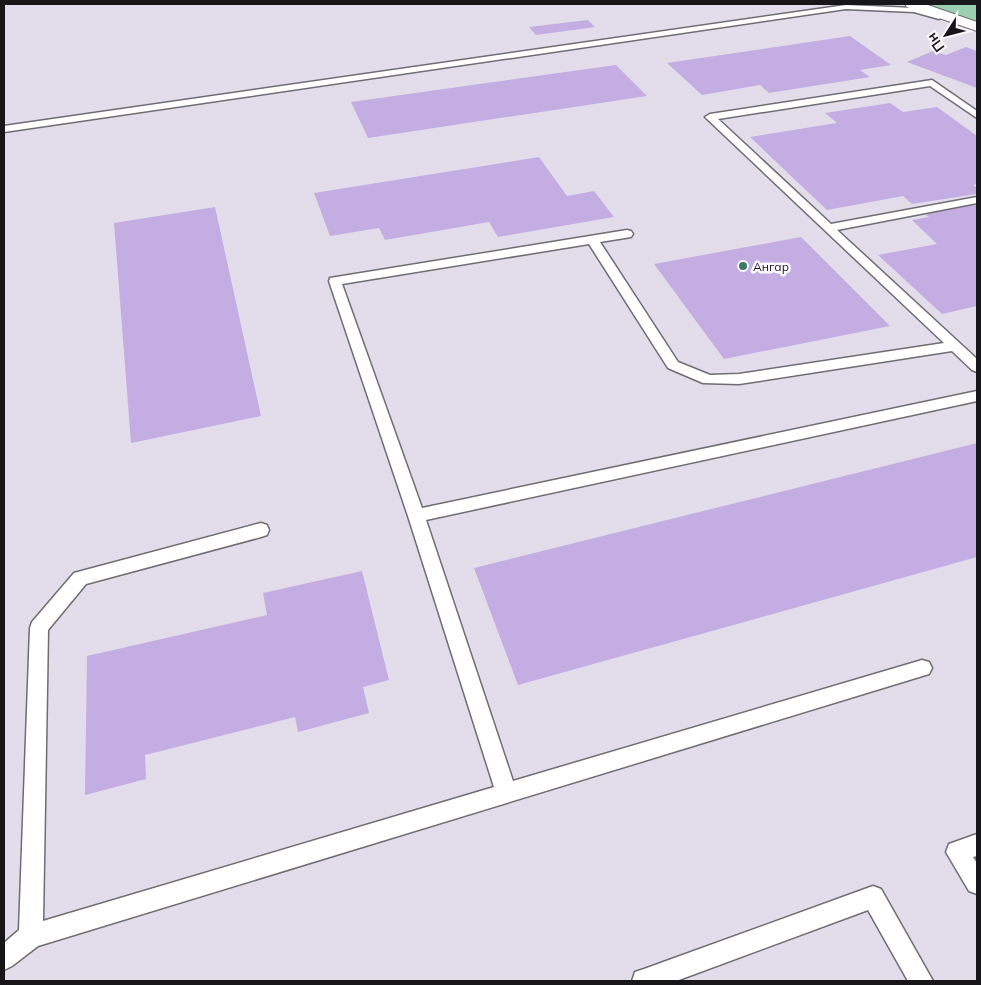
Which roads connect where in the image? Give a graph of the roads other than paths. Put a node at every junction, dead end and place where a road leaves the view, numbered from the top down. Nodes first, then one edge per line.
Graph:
1 (912, 4) edge
2 (975, 26) edge
3 (977, 115) edge
4 (4, 129) edge
5 (977, 200) edge
6 (827, 228) junction
7 (627, 234) dead end
8 (592, 240) junction
9 (955, 346) junction
10 (977, 368) edge
11 (977, 396) edge
12 (416, 516) junction
13 (261, 530) dead end
14 (922, 668) dead end
15 (506, 792) junction
16 (977, 845) edge
17 (977, 883) edge
18 (31, 936) junction
19 (4, 958) edge
20 (644, 981) edge
21 (921, 981) edge

1 - 2 street
2 - 4 lane
3 - 6 lane
5 - 6 lane
6 - 9 lane
7 - 8 lane
8 - 9 lane
8 - 12 lane
9 - 10 lane
11 - 12 lane
12 - 15 lane
13 - 18 lane
14 - 15 lane
15 - 18 lane
16 - 17 lane
18 - 19 lane
20 - 21 lane

